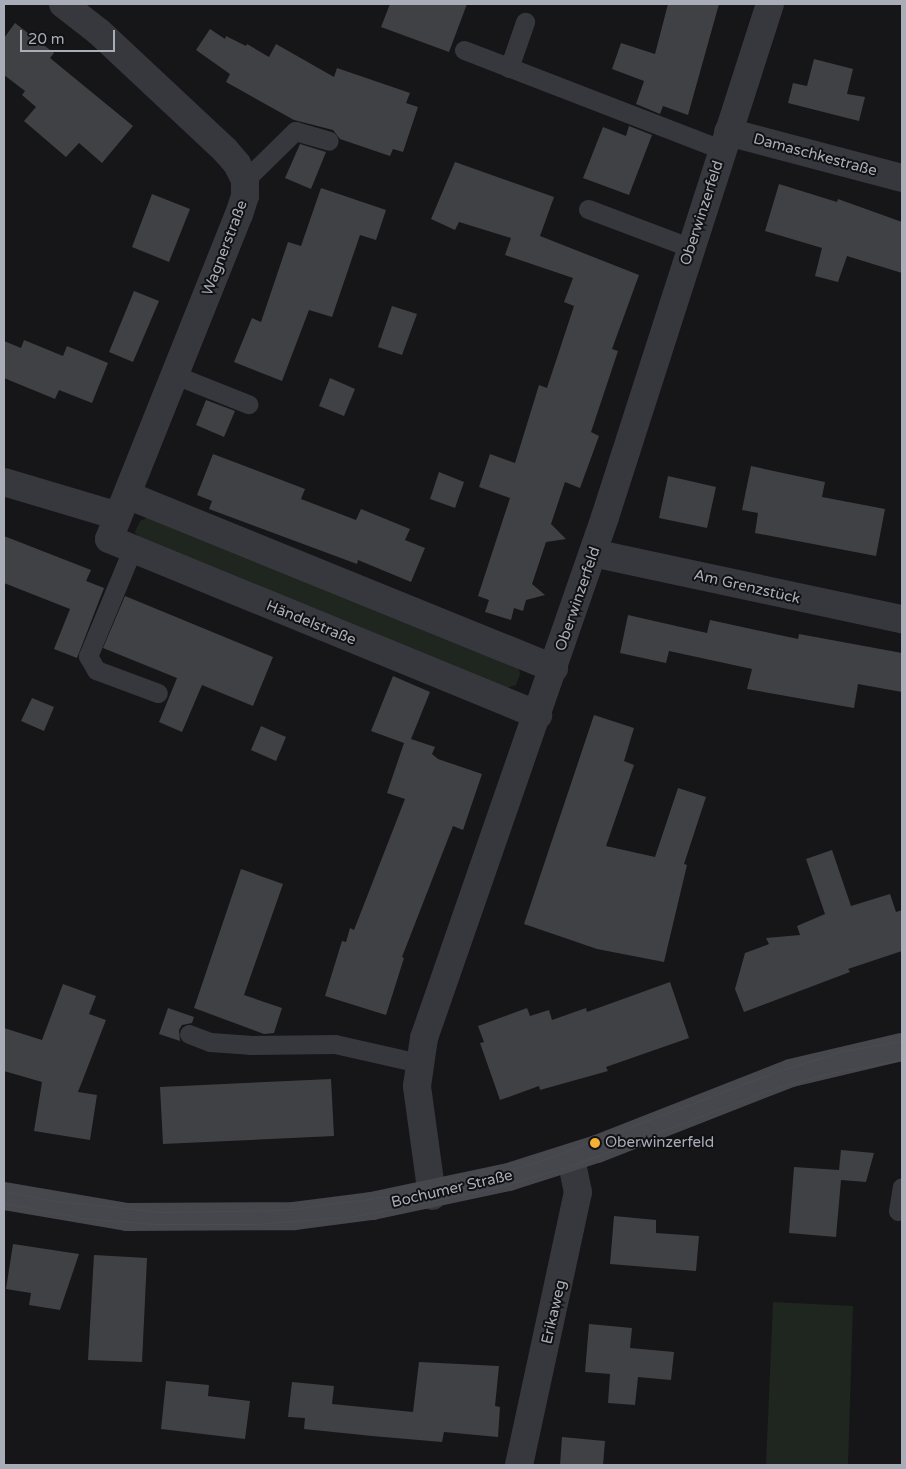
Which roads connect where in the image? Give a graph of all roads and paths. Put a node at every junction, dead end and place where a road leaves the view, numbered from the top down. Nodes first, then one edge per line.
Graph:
1 (63, 4) edge
2 (770, 4) edge
3 (525, 22) dead end
4 (464, 50) dead end
5 (509, 68) junction
6 (329, 141) dead end
7 (726, 141) junction
8 (902, 178) edge
9 (245, 180) junction
10 (588, 209) dead end
11 (691, 248) junction
12 (175, 375) junction
13 (248, 404) dead end
14 (4, 482) edge
15 (122, 506) junction
16 (132, 550) junction
17 (593, 553) junction
18 (902, 619) edge
19 (554, 668) junction
20 (158, 693) dead end
21 (538, 715) junction
22 (189, 1034) dead end
23 (892, 1048) edge
24 (419, 1063) junction
25 (571, 1158) junction
26 (902, 1186) edge
27 (4, 1196) edge
28 (432, 1196) junction
29 (898, 1212) dead end
30 (519, 1465) edge

1 - 9 street, Wagnerstraße
2 - 7 street, Oberwinzerfeld
3 - 5 lane
4 - 5 lane
5 - 7 lane
6 - 9 lane
7 - 8 street, Damaschkestraße
7 - 11 street, Oberwinzerfeld
9 - 12 street, Wagnerstraße
10 - 11 lane
11 - 17 street, Oberwinzerfeld
12 - 13 lane
12 - 15 street, Wagnerstraße
14 - 15 street
15 - 16 street, Händelstraße
15 - 19 street
16 - 20 lane
16 - 21 street, Händelstraße
17 - 18 street, Am Grenzstück
17 - 19 street, Oberwinzerfeld
19 - 21 street, Oberwinzerfeld
21 - 24 street, Oberwinzerfeld
22 - 24 lane
23 - 25 street, Bochumer Straße
24 - 28 street, Oberwinzerfeld
25 - 28 street, Bochumer Straße
25 - 30 street, Erikaweg
26 - 29 lane
27 - 28 street, Bochumer Straße

